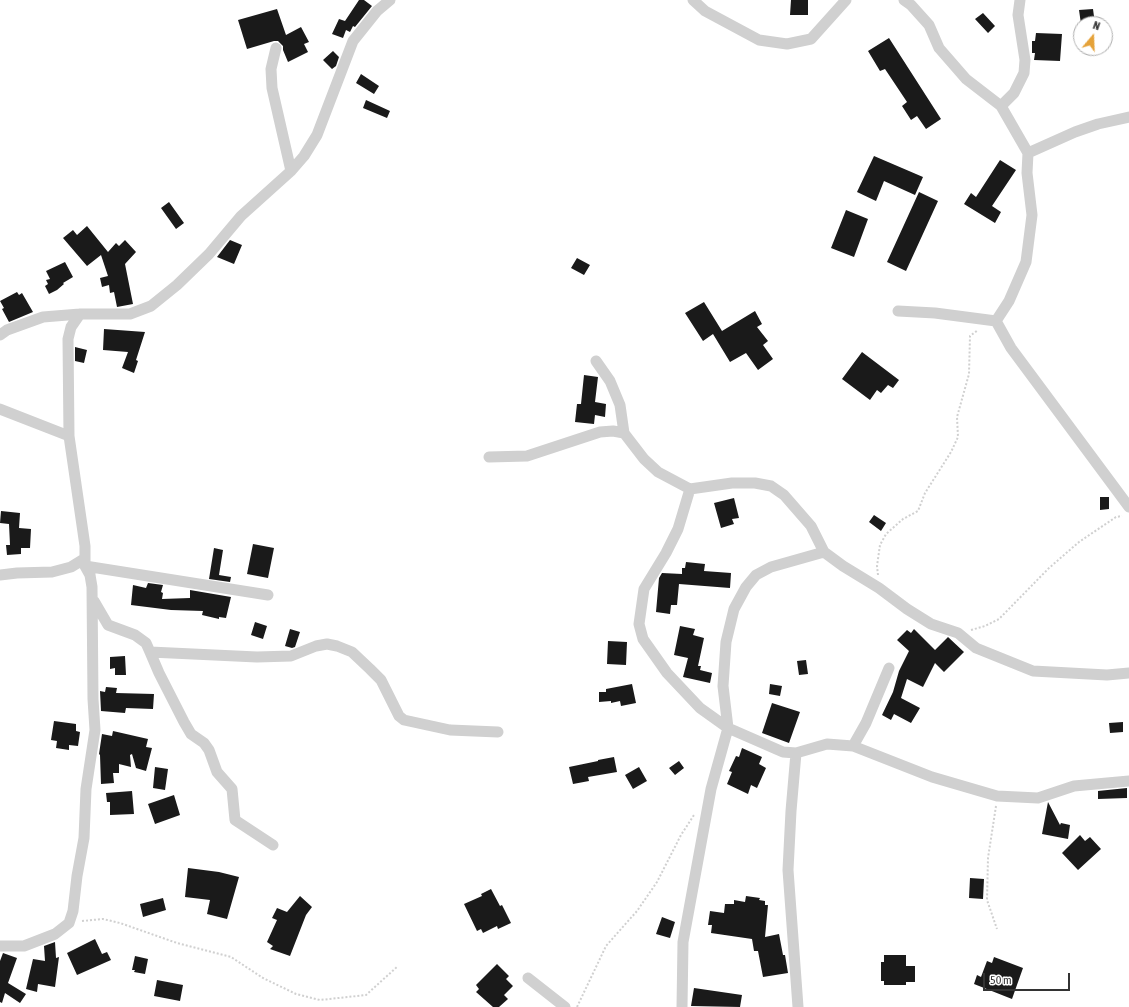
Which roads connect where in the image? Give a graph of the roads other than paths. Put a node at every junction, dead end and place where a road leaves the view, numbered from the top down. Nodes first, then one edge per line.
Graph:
1 (390, 0) edge
2 (693, 0) edge
3 (846, 0) edge
4 (904, 0) edge
5 (1020, 0) edge
6 (276, 48) dead end
7 (1001, 106) junction
8 (1129, 117) edge
9 (1028, 153) junction
10 (291, 171) junction
11 (898, 311) dead end
12 (80, 314) junction
13 (996, 321) junction
14 (0, 335) edge
15 (596, 361) dead end
16 (0, 409) edge
17 (624, 433) junction
18 (69, 436) junction
19 (489, 457) dead end
20 (690, 488) junction
21 (1126, 511) edge
22 (824, 552) junction
23 (84, 563) junction
24 (0, 575) edge
25 (268, 595) dead end
26 (92, 598) junction
27 (150, 652) junction
28 (889, 668) dead end
29 (1129, 673) edge
30 (728, 728) junction
31 (498, 732) dead end
32 (853, 746) junction
33 (796, 754) junction
34 (1129, 781) edge
35 (273, 845) dead end
36 (0, 946) edge
37 (528, 978) dead end
38 (564, 1007) edge
39 (682, 1007) edge
40 (798, 1007) edge

1 - 10 street
2 - 3 street
4 - 7 street
5 - 7 street
6 - 10 street
7 - 9 street
8 - 9 street
9 - 13 street
10 - 12 street
11 - 13 street
12 - 14 street
12 - 18 street
13 - 21 street
15 - 17 street
16 - 18 street
17 - 19 street
17 - 20 street
18 - 23 street
20 - 22 street
20 - 30 street
22 - 29 street
22 - 30 street
23 - 24 street
23 - 25 street
23 - 26 street
26 - 27 street
26 - 36 street
27 - 31 street
27 - 35 street
28 - 32 street
30 - 33 street
30 - 39 street
32 - 33 street
32 - 34 street
33 - 40 street
37 - 38 street

